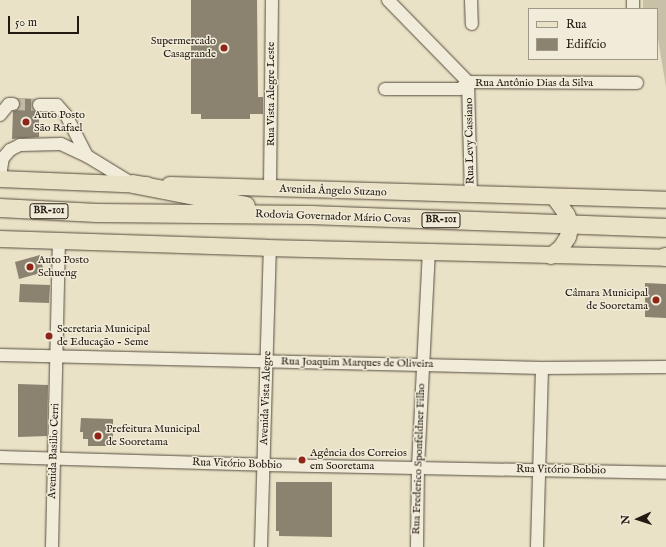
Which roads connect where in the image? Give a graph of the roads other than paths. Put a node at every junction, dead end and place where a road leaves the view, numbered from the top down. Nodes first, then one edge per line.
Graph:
1 (272, 0) edge
2 (388, 0) edge
3 (471, 0) edge
4 (472, 24) dead end
5 (468, 82) junction
6 (637, 83) dead end
7 (385, 88) dead end
8 (13, 104) tunnel mouth
9 (40, 105) tunnel mouth
10 (0, 116) edge
11 (87, 156) junction
12 (0, 177) edge
13 (132, 184) junction
14 (270, 189) junction
15 (471, 195) junction
16 (555, 198) junction
17 (666, 200) edge
18 (0, 208) edge
19 (312, 215) junction
20 (571, 225) junction
21 (666, 228) edge
22 (0, 229) edge
23 (0, 239) edge
24 (16, 240) junction
25 (59, 241) junction
26 (270, 248) junction
27 (429, 252) junction
28 (551, 256) junction
29 (666, 257) edge
30 (0, 355) edge
31 (57, 356) junction
32 (267, 361) junction
33 (423, 365) junction
34 (666, 366) edge
35 (542, 368) junction
36 (0, 457) edge
37 (54, 458) junction
38 (264, 465) junction
39 (418, 468) junction
40 (539, 469) junction
41 (666, 473) edge
42 (52, 547) edge
43 (261, 547) edge
44 (417, 547) edge
45 (537, 547) edge

1 - 14 street, Rua Vista Alegre Leste
2 - 5 street, Rua Levy Cassiano
3 - 4 street
5 - 6 street, Rua Antônio Dias da Silva
5 - 7 street, Rua Antônio Dias da Silva
5 - 15 street, Rua Levy Cassiano
8 - 10 street
9 - 11 street
11 - 12 street
11 - 13 street
12 - 13 main road, Avenida Ângelo Suzano
13 - 14 main road, Avenida Ângelo Suzano
13 - 19 highway
14 - 15 main road, Avenida Ângelo Suzano
15 - 16 main road, Avenida Ângelo Suzano
16 - 17 main road, Avenida Ângelo Suzano
16 - 20 main road
18 - 19 highway, Rodovia Governador Mário Covas / BR-101
19 - 20 highway, Rodovia Governador Mário Covas / BR-101
20 - 21 highway, Rodovia Governador Mário Covas / BR-101
20 - 28 main road
22 - 24 main road
23 - 24 main road
24 - 25 main road
25 - 26 main road
25 - 31 street, Avenida Basilio Cerri
26 - 27 main road
26 - 32 street, Avenida Vista Alegre
27 - 28 main road
27 - 33 street, Rua Frederico Sponfeldner Filho
28 - 29 main road
30 - 31 street, Rua Joaquim Marques de Oliveira
31 - 32 street, Rua Joaquim Marques de Oliveira
31 - 37 street, Avenida Basilio Cerri
32 - 33 street, Rua Joaquim Marques de Oliveira
32 - 38 street, Avenida Vista Alegre
33 - 35 street, Rua Joaquim Marques de Oliveira
33 - 39 street, Rua Frederico Sponfeldner Filho
34 - 35 street, Rua Joaquim Marques de Oliveira
35 - 40 street
36 - 37 street, Rua Vitório Bobbio
37 - 38 street, Rua Vitório Bobbio
37 - 42 street, Avenida Basilio Cerri
38 - 39 street, Rua Vitório Bobbio
38 - 43 street, Avenida Vista Alegre
39 - 40 street, Rua Vitório Bobbio
39 - 44 street, Rua Frederico Sponfeldner Filho
40 - 41 street, Rua Vitório Bobbio
40 - 45 street

